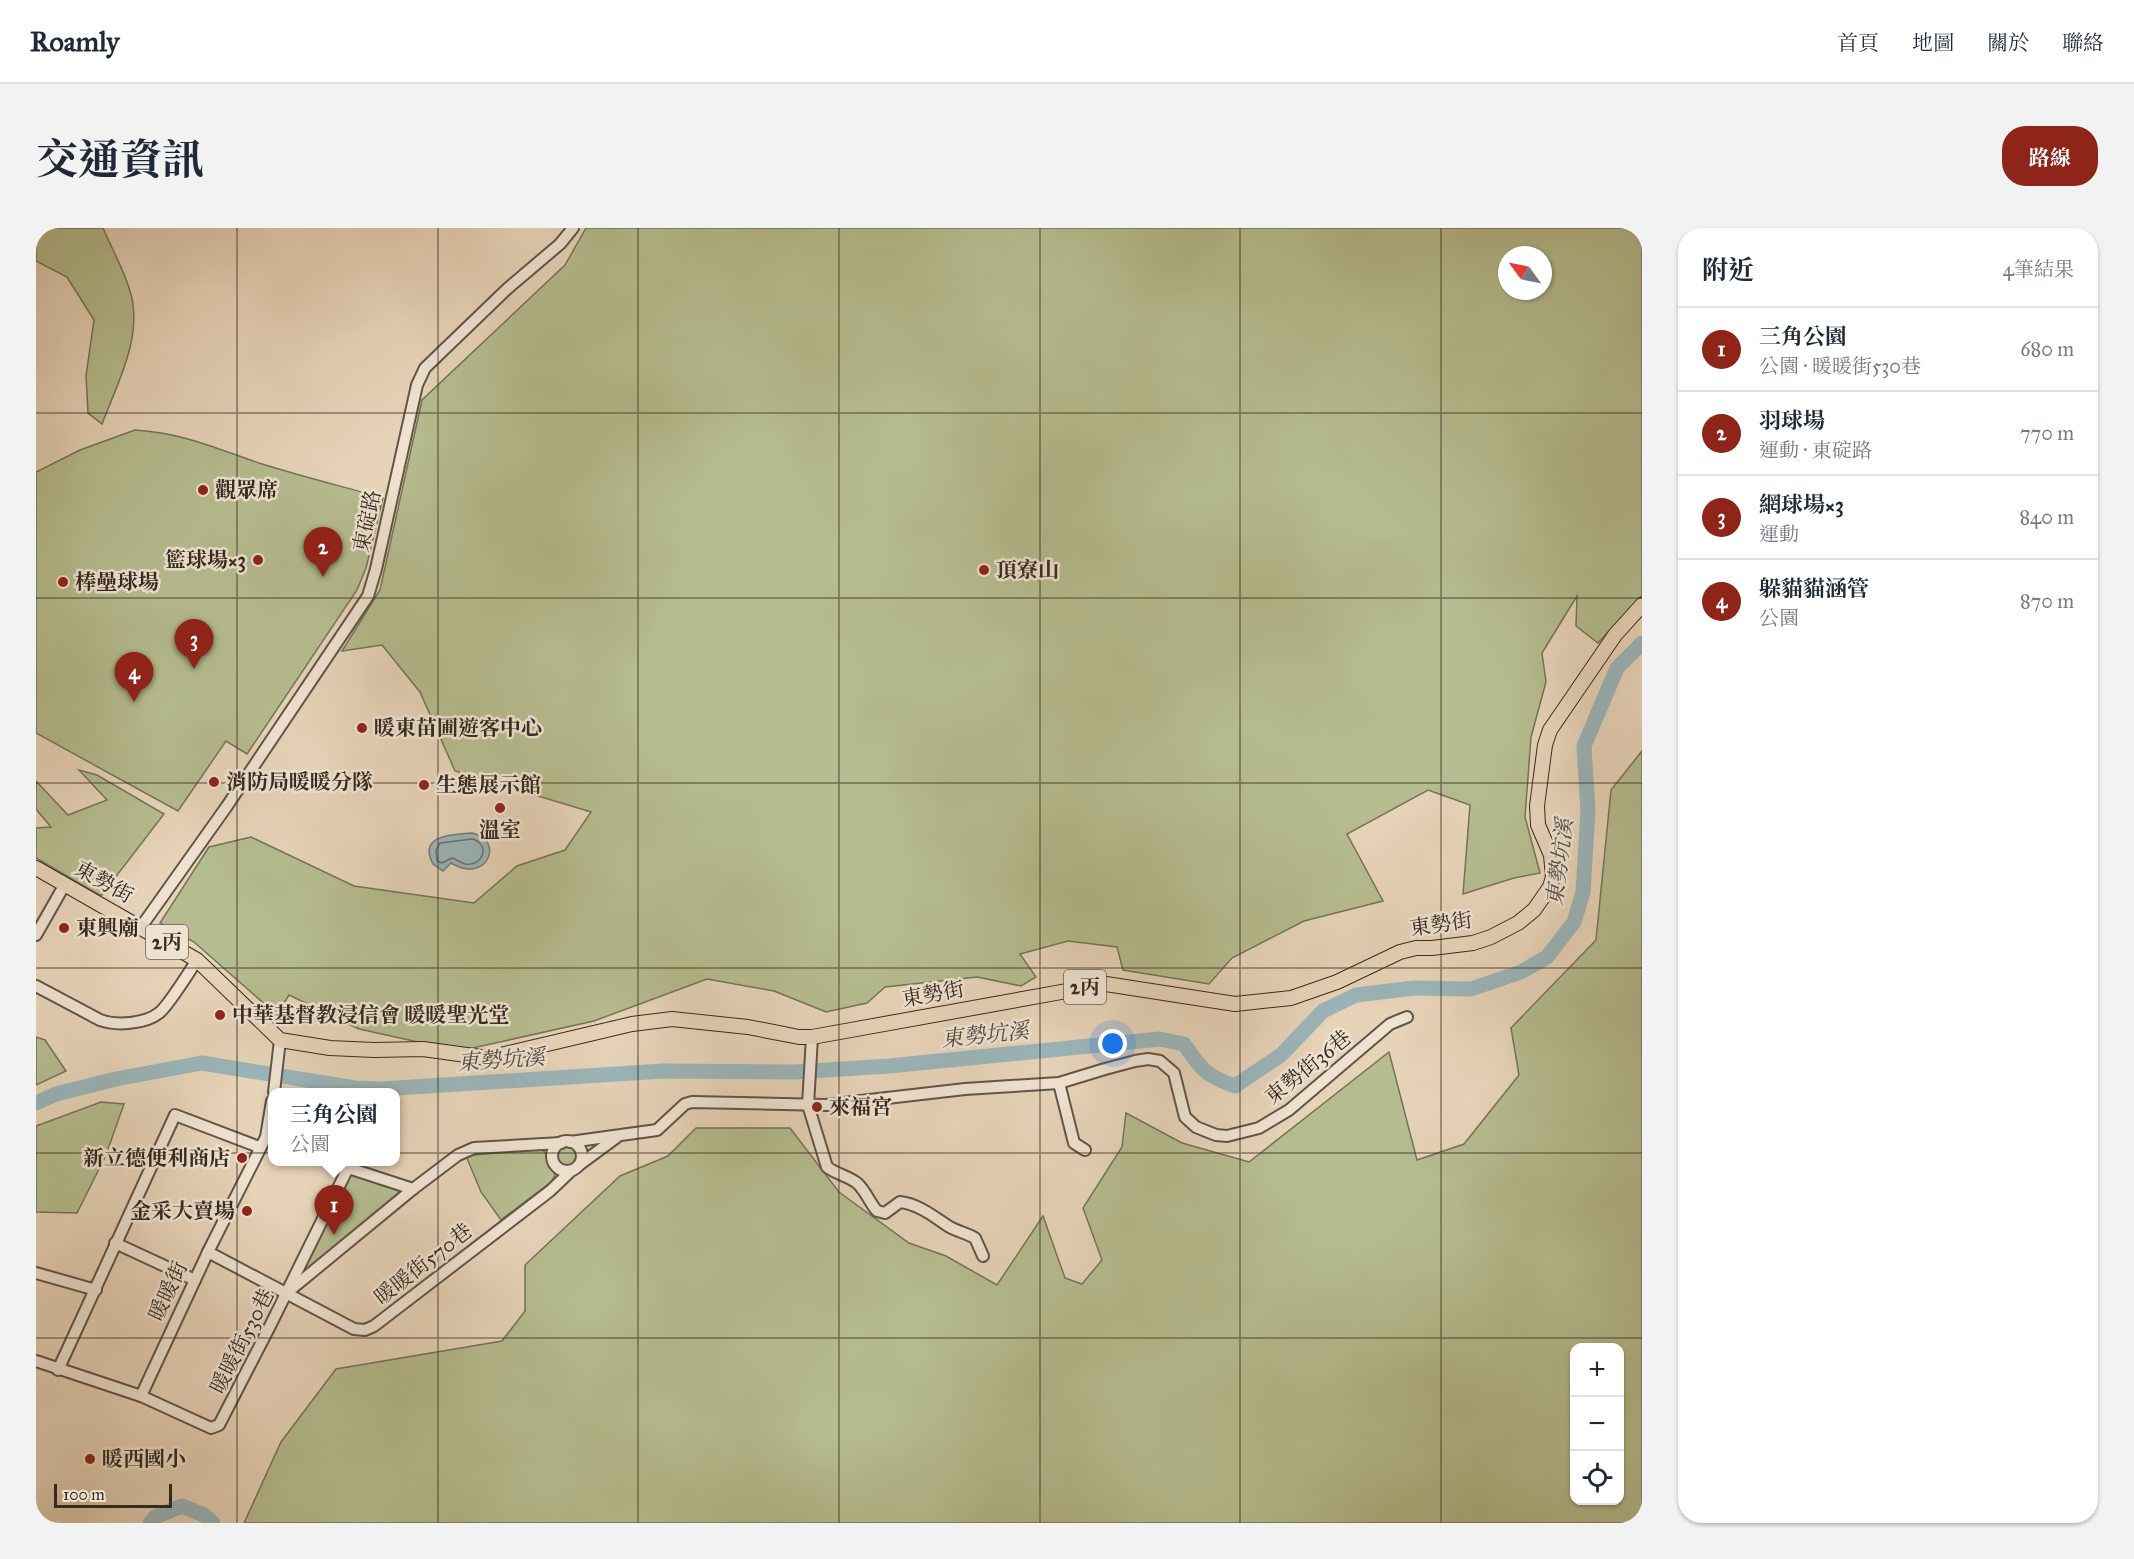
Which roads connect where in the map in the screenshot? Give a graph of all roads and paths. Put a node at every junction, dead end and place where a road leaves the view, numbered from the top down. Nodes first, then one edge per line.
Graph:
1 (573, 228) edge
2 (1642, 605) edge
3 (36, 868) edge
4 (65, 884) junction
5 (141, 927) junction
6 (36, 935) edge
7 (198, 960) junction
8 (36, 986) edge
9 (1407, 1017) dead end
10 (812, 1043) junction
11 (279, 1045) junction
12 (1059, 1083) junction
13 (274, 1088) edge
14 (809, 1100) junction
15 (617, 1137) junction
16 (268, 1140) edge
17 (565, 1142) junction
18 (259, 1147) junction
19 (1085, 1150) dead end
20 (343, 1166) edge
21 (348, 1168) junction
22 (575, 1168) junction
23 (413, 1189) junction
24 (116, 1243) junction
25 (208, 1252) junction
26 (983, 1256) dead end
27 (36, 1273) edge
28 (195, 1280) junction
29 (96, 1290) junction
30 (286, 1293) junction
31 (36, 1361) edge
32 (58, 1370) junction
33 (141, 1396) junction

1 - 5 street, 東碇路
2 - 10 main road, 東勢街 / 2丙
3 - 4 main road, 東勢街 / 2丙
4 - 5 main road, 東勢街 / 2丙
4 - 6 street
5 - 7 main road, 東勢街 / 2丙
7 - 8 street
7 - 11 main road, 東勢街 / 2丙
9 - 12 street, 東勢街36巷
10 - 11 main road, 東勢街 / 2丙
10 - 14 street
11 - 13 street
12 - 14 street, 東勢街36巷
12 - 19 street
14 - 15 street
14 - 26 street
15 - 17 street, 暖暖街530巷
15 - 22 street
16 - 18 street, 暖暖街
17 - 22 street
17 - 22 street
17 - 23 street, 暖暖街530巷
18 - 24 street
18 - 25 street, 暖暖街
20 - 21 street
21 - 23 street
21 - 30 street
22 - 30 street, 暖暖街570巷
23 - 30 street, 暖暖街530巷
24 - 28 street
24 - 29 street
25 - 28 street, 暖暖街
25 - 30 street, 暖暖街570巷
27 - 29 street
28 - 33 street, 暖暖街
29 - 32 street
30 - 33 street, 暖暖街530巷
31 - 32 street
32 - 33 street

